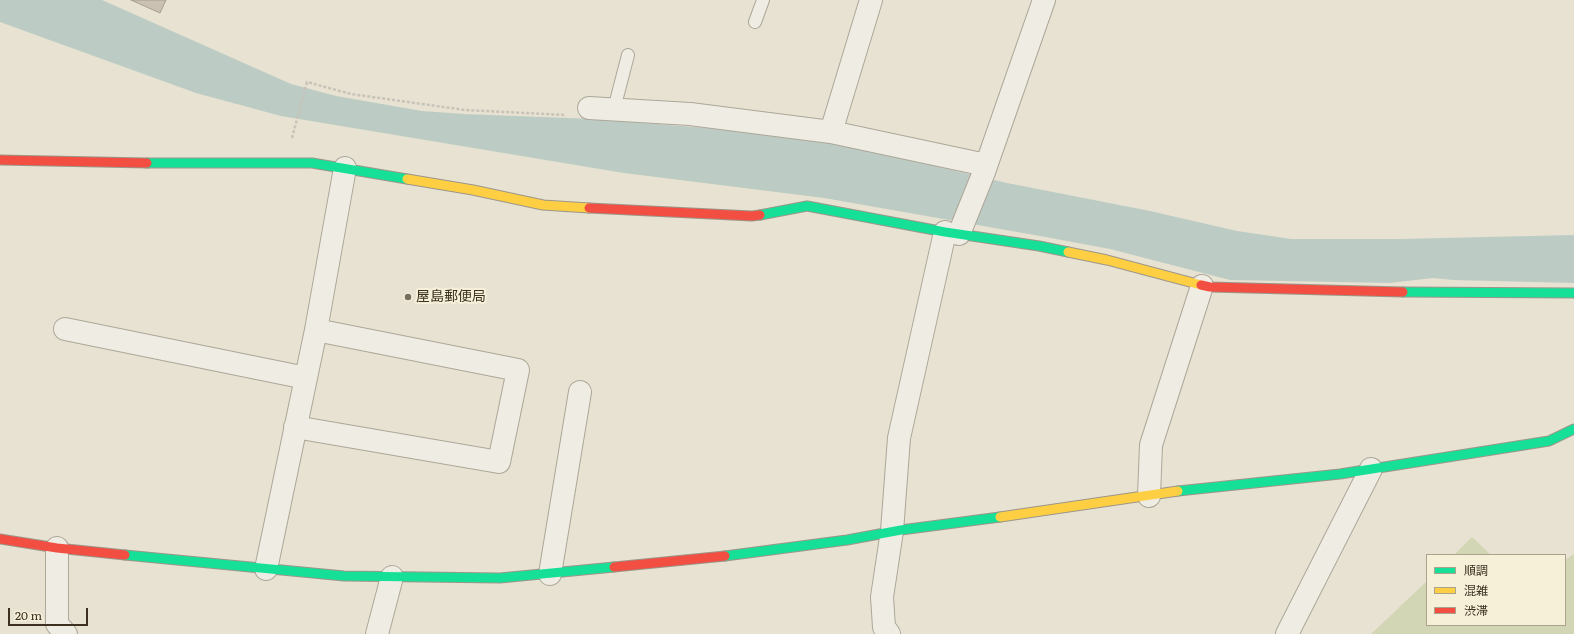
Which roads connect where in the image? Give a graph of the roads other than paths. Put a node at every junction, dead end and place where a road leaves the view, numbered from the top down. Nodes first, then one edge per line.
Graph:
1 (762, 0) edge
2 (871, 0) edge
3 (1044, 0) edge
4 (755, 22) dead end
5 (628, 55) dead end
6 (590, 108) road end
7 (614, 110) junction
8 (831, 132) junction
9 (0, 160) edge
10 (345, 168) junction
11 (985, 169) junction
12 (955, 230) junction
13 (1202, 286) junction
14 (1574, 293) edge
15 (65, 328) dead end
16 (316, 330) junction
17 (306, 378) junction
18 (580, 392) dead end
19 (295, 427) junction
20 (1574, 429) edge
21 (1371, 469) junction
22 (1149, 496) junction
23 (892, 531) junction
24 (0, 539) edge
25 (56, 548) junction
26 (266, 569) junction
27 (550, 574) junction
28 (392, 577) junction
29 (884, 632) edge
30 (66, 634) edge
31 (377, 634) edge
32 (1287, 634) edge

1 - 4 lane
2 - 8 street
3 - 11 street
5 - 7 lane
6 - 7 street
7 - 8 street
8 - 11 street
9 - 10 street
10 - 12 street
10 - 16 street
11 - 12 street
12 - 13 street
12 - 23 street
13 - 14 street
13 - 22 street
15 - 17 street
16 - 17 street
16 - 19 street
17 - 19 street
18 - 27 street
19 - 26 street
20 - 21 street
21 - 22 street
21 - 32 street
22 - 23 street
23 - 27 street
23 - 29 street
24 - 25 street
25 - 26 street
25 - 30 street
26 - 28 street
27 - 28 street
28 - 31 street

